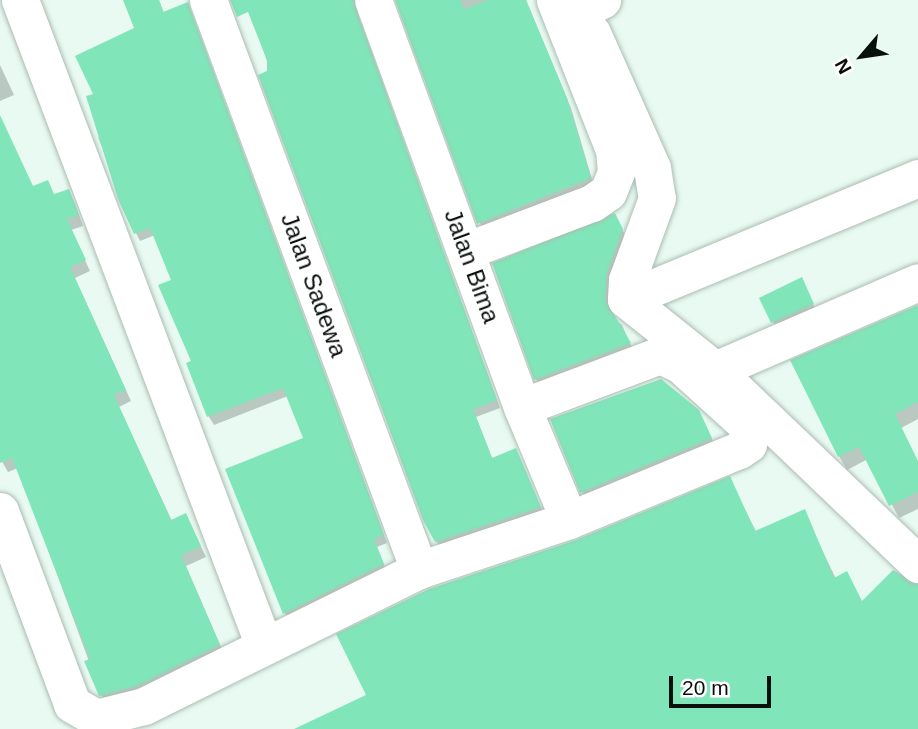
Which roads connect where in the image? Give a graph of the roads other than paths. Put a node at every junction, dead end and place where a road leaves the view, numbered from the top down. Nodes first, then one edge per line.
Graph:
1 (208, 0) edge
2 (373, 0) edge
3 (25, 2) edge
4 (579, 3) edge
5 (918, 178) edge
6 (468, 250) junction
7 (918, 282) edge
8 (626, 299) junction
9 (715, 370) junction
10 (522, 407) junction
11 (0, 510) edge
12 (563, 522) junction
13 (918, 564) edge
14 (419, 570) junction
15 (263, 643) junction

1 - 14 street, Jalan Sadewa
2 - 6 street, Jalan Bima
3 - 15 street
4 - 6 street
4 - 8 street
5 - 8 street
6 - 10 street, Jalan Bima
7 - 9 street
8 - 9 street
9 - 13 street
10 - 12 street, Jalan Bima
10 - 12 street
11 - 15 street
12 - 14 street
14 - 15 street

